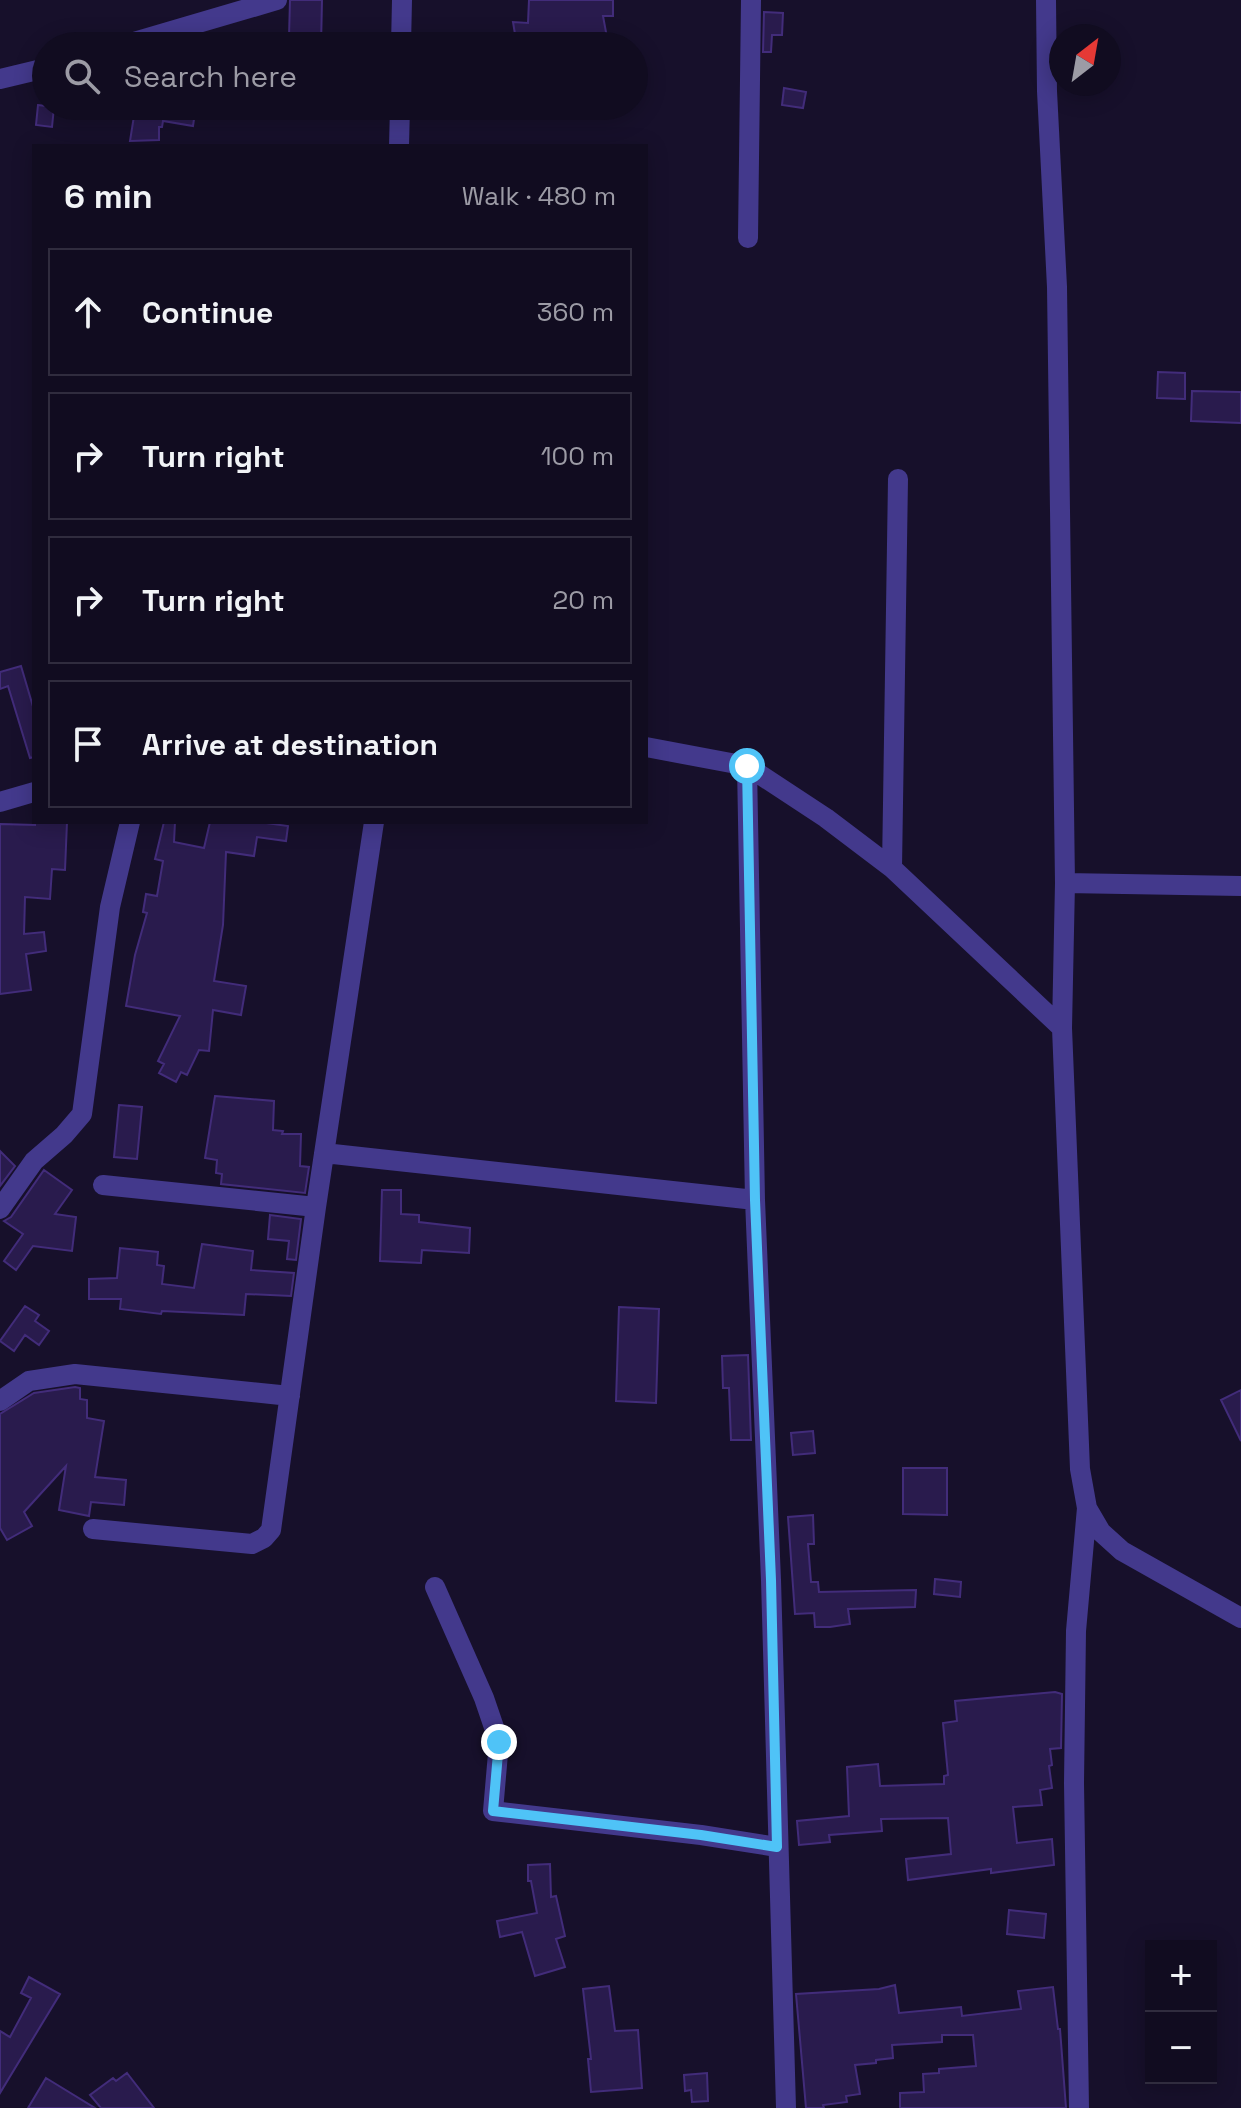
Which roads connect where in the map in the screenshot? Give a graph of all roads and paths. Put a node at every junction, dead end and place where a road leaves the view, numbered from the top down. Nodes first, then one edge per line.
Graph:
1 (277, 0) edge
2 (402, 0) edge
3 (751, 0) edge
4 (1046, 0) edge
5 (168, 32) edge
6 (401, 32) edge
7 (32, 71) edge
8 (0, 79) edge
9 (400, 120) edge
10 (399, 144) edge
11 (748, 238) dead end
12 (898, 479) dead end
13 (648, 747) edge
14 (747, 766) junction
15 (32, 793) edge
16 (0, 802) edge
17 (130, 824) edge
18 (374, 824) edge
19 (892, 868) junction
20 (1065, 883) junction
21 (1241, 886) edge
22 (1062, 1028) junction
23 (324, 1153) junction
24 (103, 1185) dead end
25 (755, 1200) junction
26 (316, 1207) junction
27 (0, 1209) edge
28 (290, 1396) junction
29 (0, 1401) edge
30 (1087, 1508) junction
31 (93, 1529) dead end
32 (435, 1587) dead end
33 (1241, 1618) edge
34 (777, 1847) junction
35 (786, 2108) edge
36 (1079, 2108) edge

1 - 5 street
2 - 6 street
3 - 11 street
4 - 20 street
7 - 8 street
9 - 10 street
12 - 19 street
13 - 14 street
14 - 19 street
14 - 25 street
15 - 16 street
17 - 27 street
18 - 23 street
19 - 22 street
20 - 21 street
20 - 22 street
22 - 30 street
23 - 25 street
23 - 26 street
24 - 26 street
25 - 34 street
26 - 28 street
28 - 29 street
28 - 31 street
30 - 33 street
30 - 36 street
32 - 34 street
34 - 35 street

